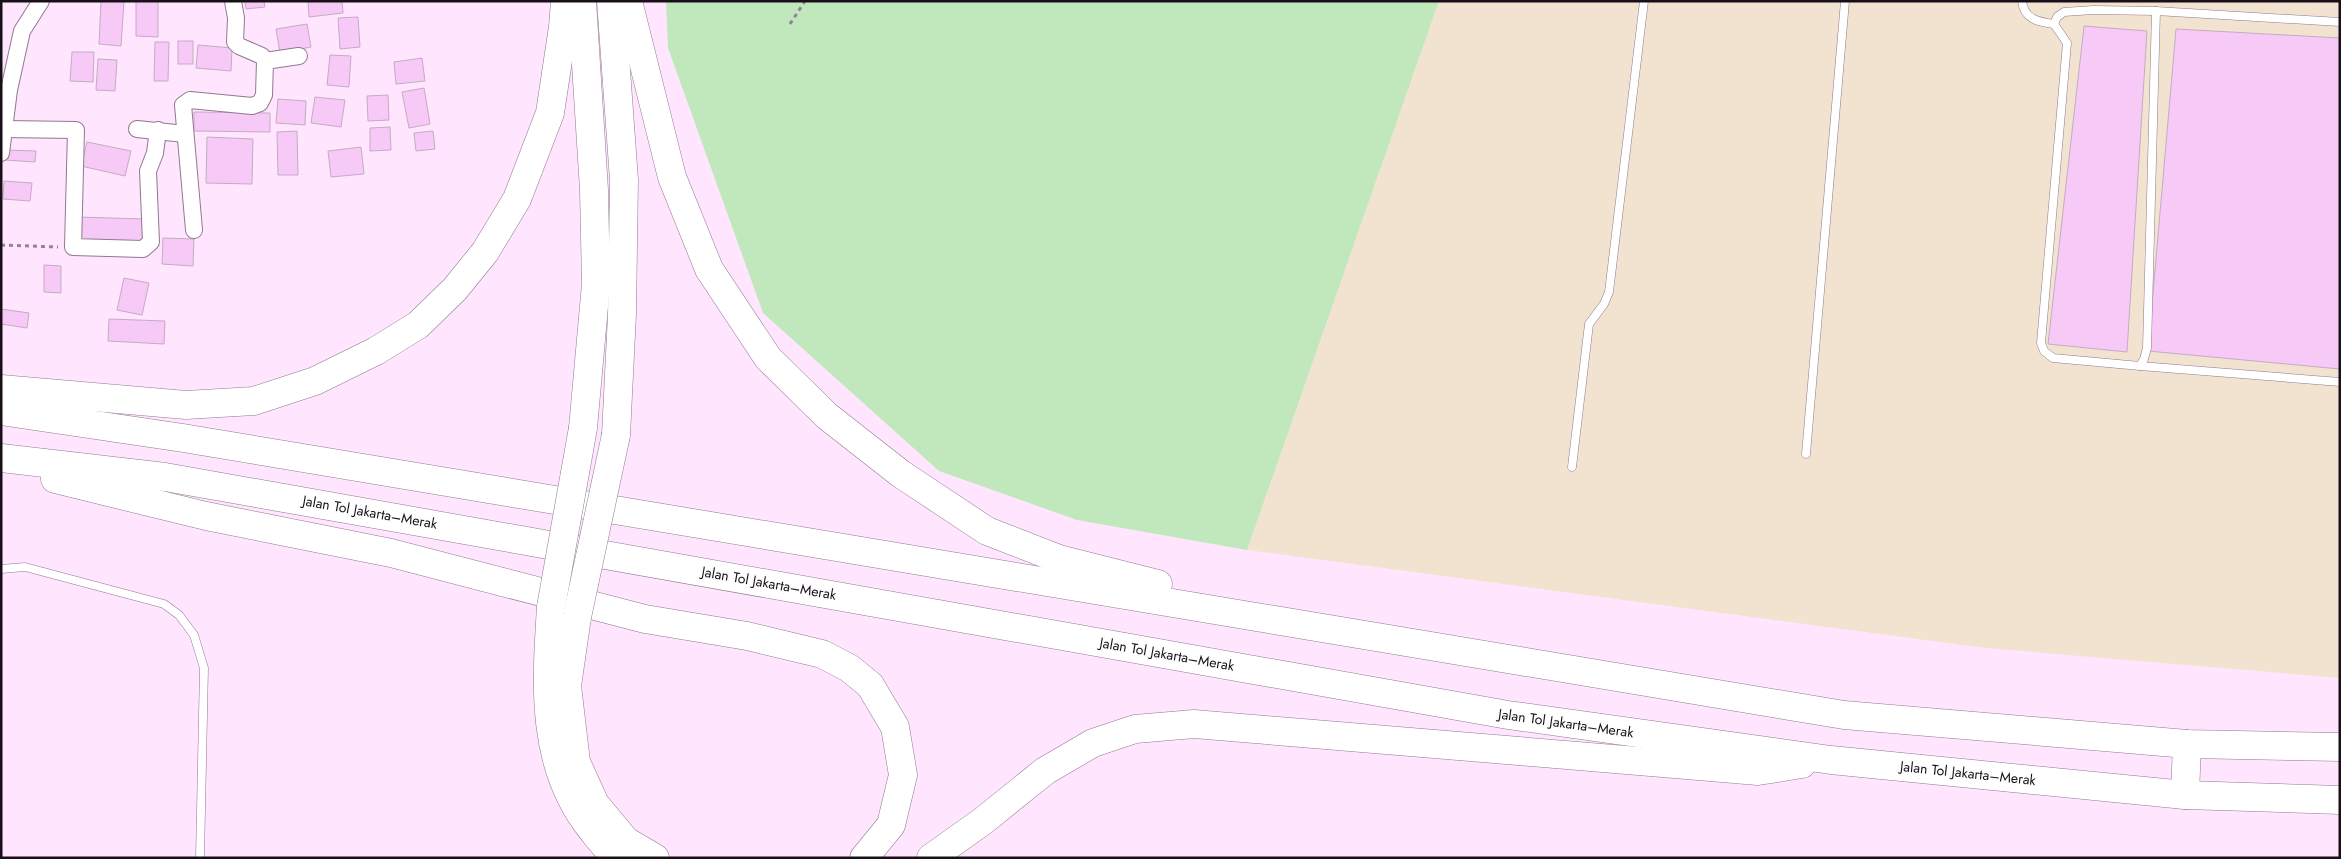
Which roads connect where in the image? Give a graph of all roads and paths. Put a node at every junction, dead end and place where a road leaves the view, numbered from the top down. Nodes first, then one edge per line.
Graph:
1 (41, 1) edge
2 (233, 1) edge
3 (565, 1) edge
4 (582, 1) edge
5 (611, 1) edge
6 (628, 1) edge
7 (805, 1) edge
8 (1644, 1) edge
9 (1845, 1) edge
10 (2022, 1) edge
11 (2156, 11) junction
12 (2340, 22) edge
13 (790, 24) dead end
14 (2054, 24) junction
15 (299, 56) dead end
16 (265, 61) junction
17 (4, 129) junction
18 (137, 129) dead end
19 (158, 130) junction
20 (186, 134) junction
21 (1, 153) edge
22 (194, 230) dead end
23 (1, 245) edge
24 (73, 247) junction
25 (2140, 366) junction
26 (2340, 382) edge
27 (1, 388) edge
28 (1, 411) edge
29 (1806, 454) dead end
30 (1, 458) edge
31 (1, 466) edge
32 (1572, 467) dead end
33 (1, 569) edge
34 (1844, 715) junction
35 (2187, 744) junction
36 (2340, 747) edge
37 (1830, 760) junction
38 (2185, 795) junction
39 (2340, 800) edge
40 (200, 858) edge
41 (618, 858) edge
42 (655, 858) edge
43 (864, 858) edge
44 (931, 858) edge

1 - 17 street
2 - 16 street
3 - 27 highway
4 - 41 highway, bridge
5 - 42 highway, bridge
6 - 34 highway
7 - 13 path
8 - 32 lane
9 - 29 lane
10 - 14 lane
11 - 12 lane
11 - 14 lane
11 - 25 lane
14 - 25 lane
15 - 16 street
16 - 20 street
17 - 21 street
17 - 24 street
18 - 19 street
19 - 20 street
19 - 24 street
20 - 22 street
23 - 24 path
25 - 26 lane
28 - 34 highway
30 - 37 highway, Jalan Tol Jakarta–Merak
31 - 43 highway
33 - 40 lane
34 - 35 highway
35 - 36 highway
35 - 38 highway
37 - 38 highway, Jalan Tol Jakarta–Merak
37 - 44 highway
38 - 39 highway, Jalan Tol Jakarta–Merak

